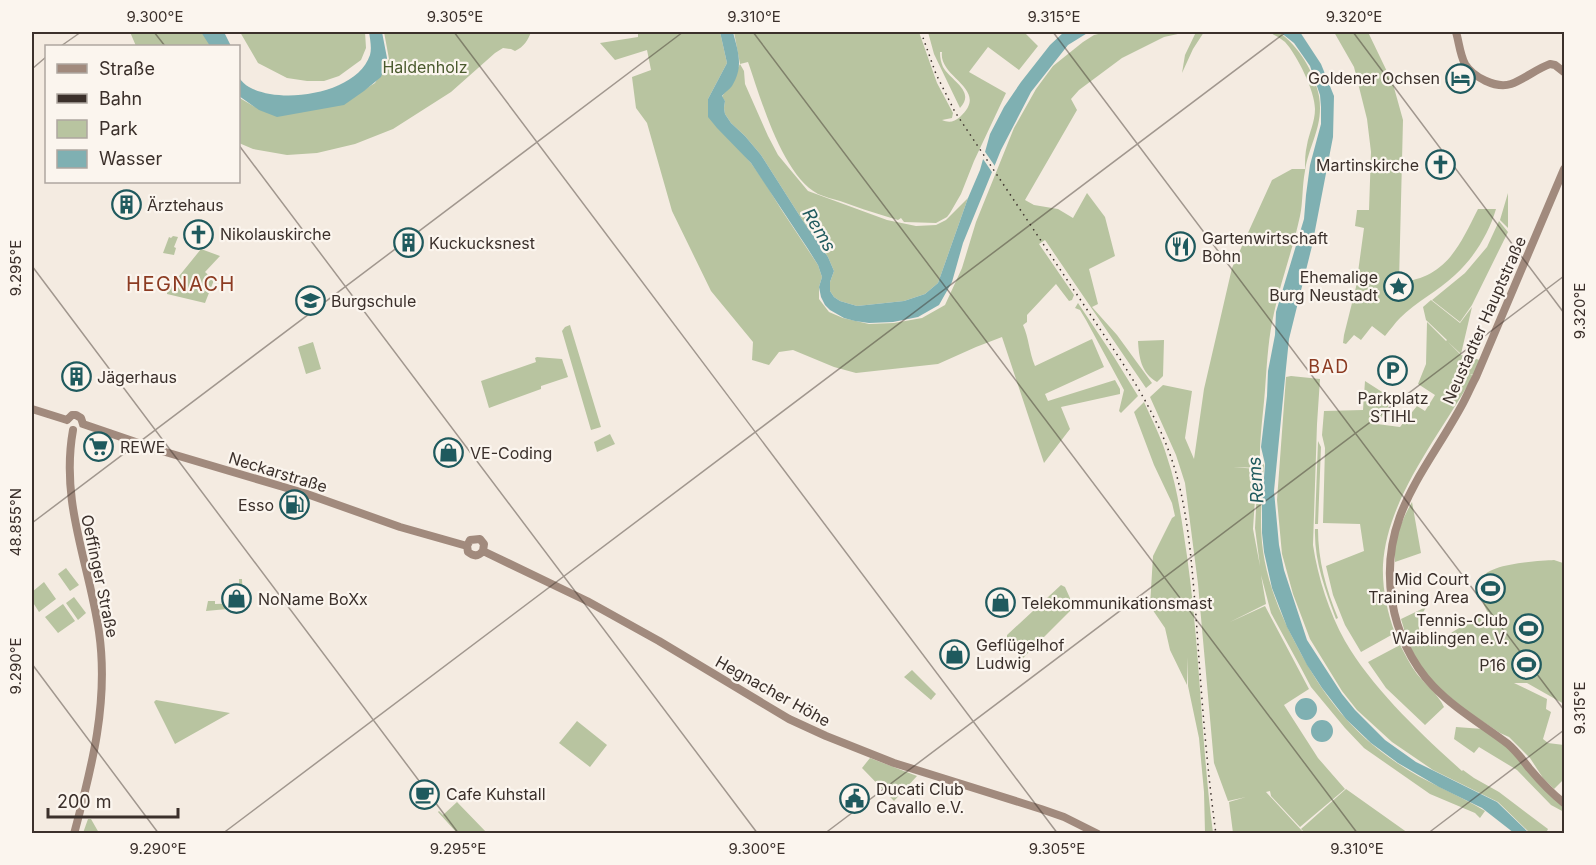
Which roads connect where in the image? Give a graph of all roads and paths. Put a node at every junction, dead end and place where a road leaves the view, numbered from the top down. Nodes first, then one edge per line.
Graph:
1 (1456, 32) edge
2 (1564, 72) edge
3 (1564, 169) edge
4 (32, 409) edge
5 (67, 420) junction
6 (83, 424) junction
7 (73, 430) junction
8 (467, 546) junction
9 (483, 551) junction
10 (1564, 803) edge
11 (74, 834) edge
12 (1098, 834) edge

1 - 2 main road
3 - 10 main road, Neustadter Hauptstraße
4 - 5 main road
5 - 6 main road
5 - 7 main road
6 - 7 main road
6 - 8 main road, Neckarstraße
7 - 11 main road, Oeffinger Straße
8 - 9 main road
8 - 9 main road
9 - 12 main road, Hegnacher Höhe

